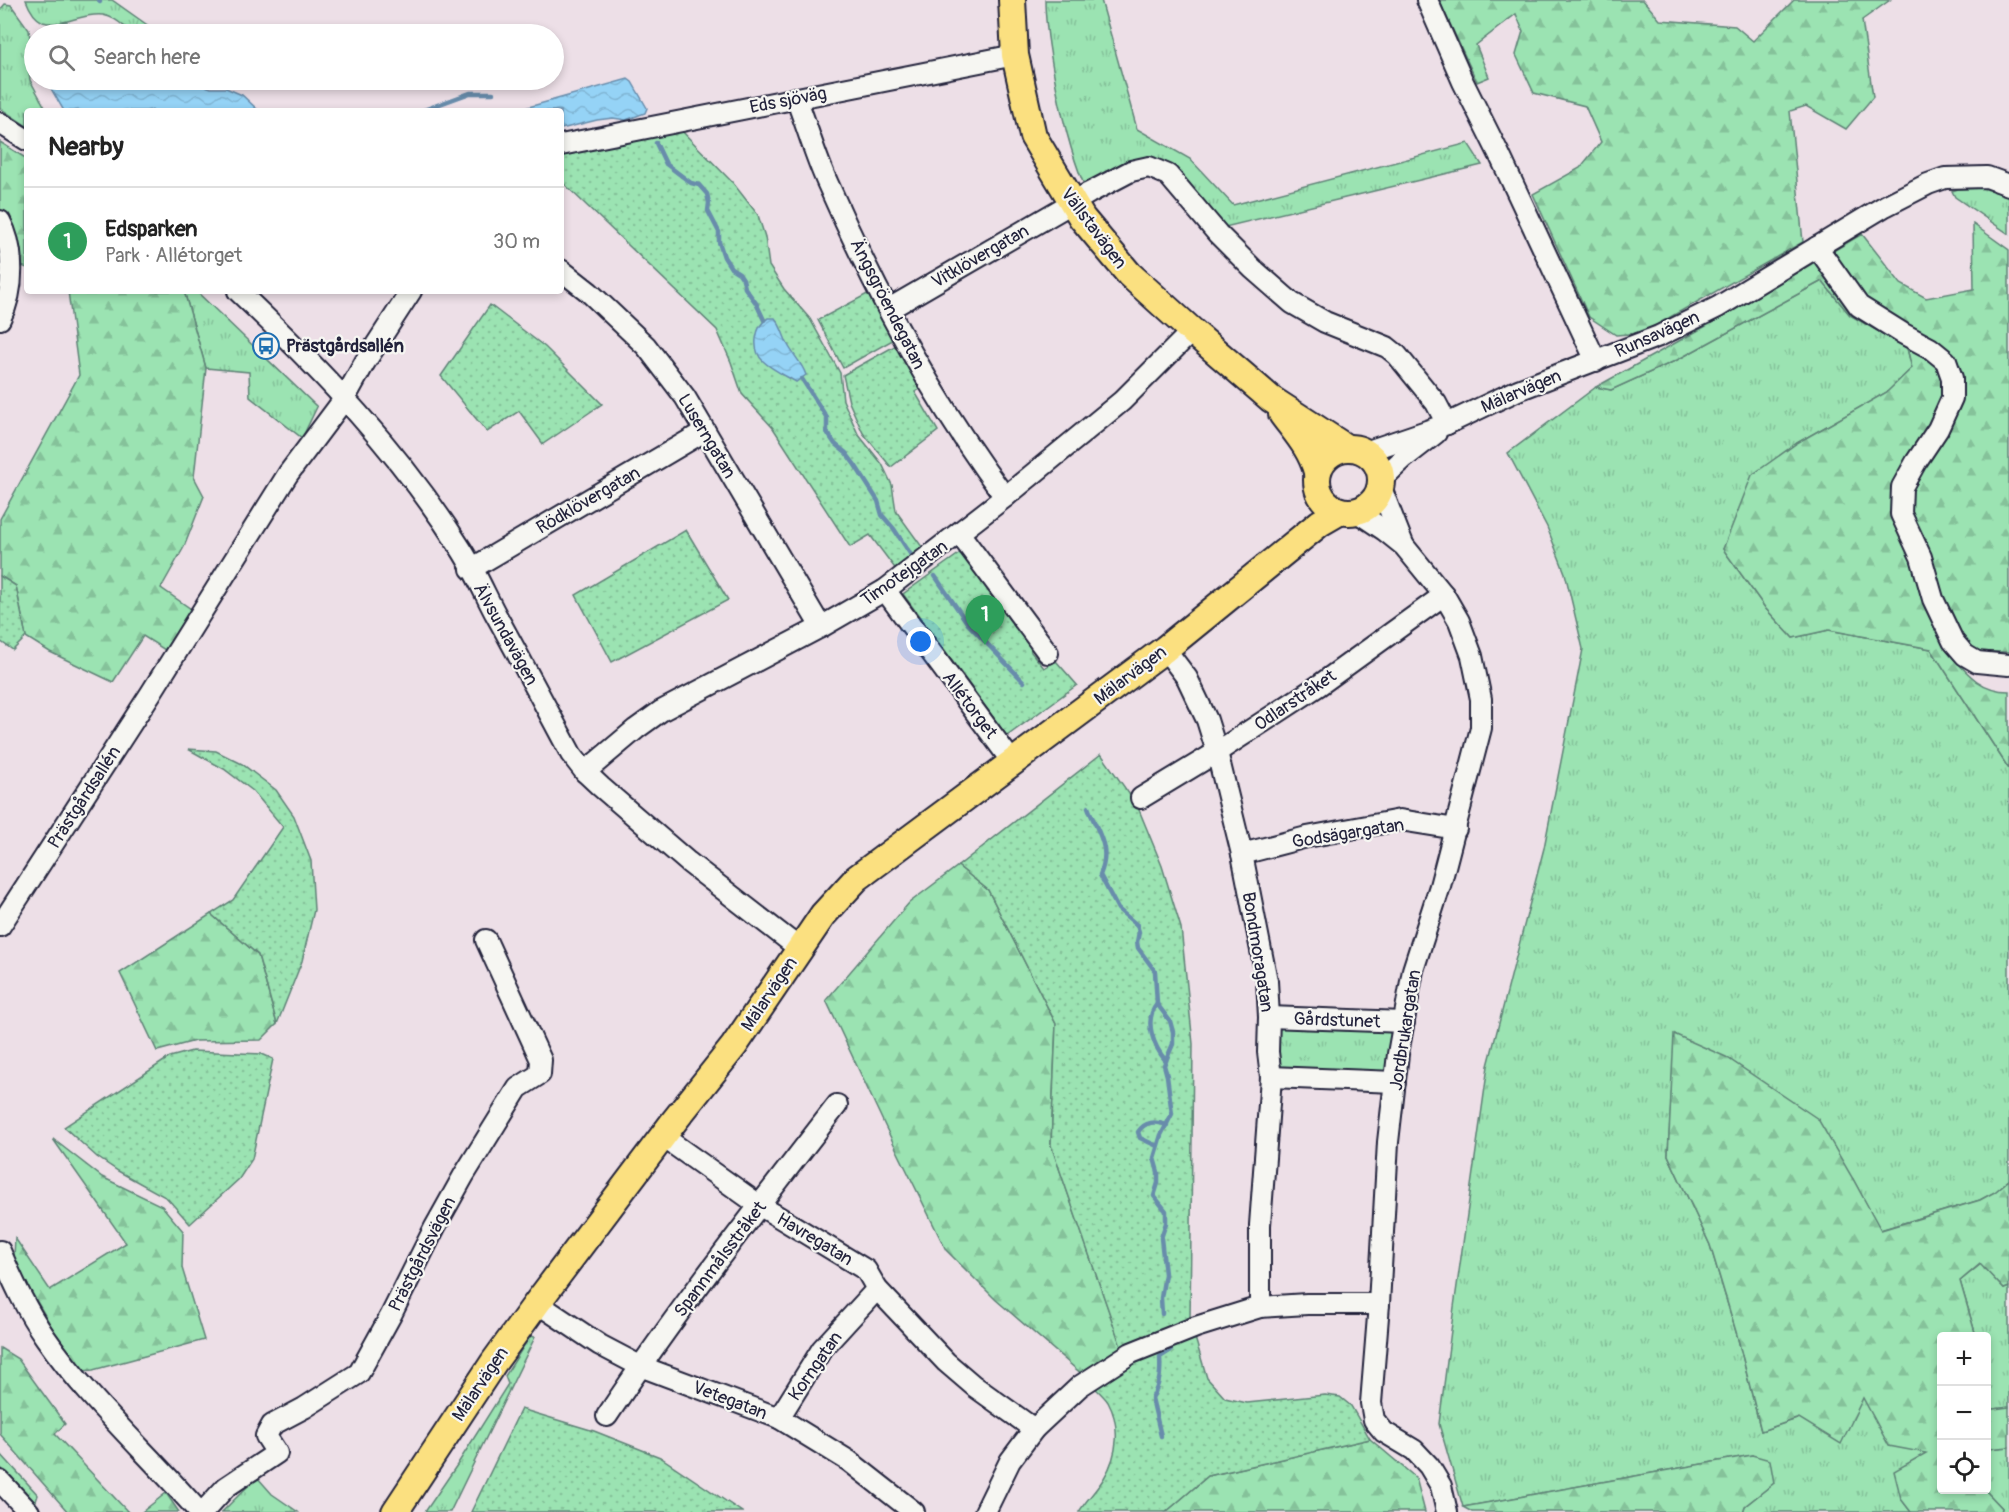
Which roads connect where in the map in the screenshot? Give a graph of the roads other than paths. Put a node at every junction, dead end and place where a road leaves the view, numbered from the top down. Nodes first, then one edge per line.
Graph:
1 (1012, 0) edge
2 (1426, 0) edge
3 (1016, 55) junction
4 (796, 98) junction
5 (0, 123) edge
6 (24, 138) edge
7 (564, 144) edge
8 (2009, 186) edge
9 (1072, 203) junction
10 (0, 221) edge
11 (1817, 248) junction
12 (564, 272) edge
13 (241, 294) edge
14 (409, 294) edge
15 (889, 309) junction
16 (0, 319) edge
17 (1192, 331) junction
18 (1596, 361) junction
19 (345, 398) junction
20 (1271, 399) junction
21 (1447, 424) junction
22 (705, 431) junction
23 (1355, 450) junction
24 (1317, 481) junction
25 (1381, 483) junction
26 (1005, 497) junction
27 (1348, 512) junction
28 (959, 533) junction
29 (1404, 546) junction
30 (471, 569) junction
31 (1250, 580) junction
32 (885, 590) junction
33 (1444, 595) junction
34 (821, 627) junction
35 (1165, 649) junction
36 (1048, 653) dead end
37 (2009, 664) edge
38 (1217, 752) junction
39 (1013, 763) junction
40 (585, 772) junction
41 (1141, 798) dead end
42 (1456, 829) junction
43 (1242, 854) junction
44 (0, 926) edge
45 (486, 940) dead end
46 (800, 950) junction
47 (1269, 1017) junction
48 (1404, 1022) junction
49 (1271, 1077) junction
50 (1395, 1082) junction
51 (837, 1106) dead end
52 (662, 1136) junction
53 (759, 1206) junction
54 (0, 1251) edge
55 (877, 1289) junction
56 (537, 1303) junction
57 (1379, 1304) junction
58 (1260, 1307) junction
59 (640, 1366) junction
60 (607, 1416) dead end
61 (778, 1418) junction
62 (1034, 1429) junction
63 (0, 1481) edge
64 (28, 1512) edge
65 (201, 1512) edge
66 (395, 1512) edge
67 (914, 1512) edge
68 (985, 1512) edge
69 (1447, 1512) edge

1 - 3 main road, Vällstavägen
2 - 18 street, Runsavägen
3 - 4 street, Eds sjöväg
3 - 9 main road, Vällstavägen
4 - 7 street, Eds sjöväg
4 - 15 street, Ängsgröendegatan
5 - 6 street
8 - 11 street, Runsavägen
9 - 15 street, Vitklövergatan
9 - 17 main road, Vällstavägen
9 - 21 street, Vitklövergatan
10 - 16 street
11 - 18 street, Runsavägen
11 - 37 street
12 - 22 street, Luserngatan
13 - 19 street, Älvsundavägen
14 - 19 street
15 - 26 street, Ängsgröendegatan
17 - 20 main road, Vällstavägen
17 - 26 street, Timotejgatan
18 - 21 street, Mälarvägen
19 - 30 street, Älvsundavägen
19 - 44 street, Prästgårdsallén
20 - 23 main road, Vällstavägen
20 - 24 main road, Vällstavägen
21 - 23 street, Mälarvägen
21 - 25 street, Mälarvägen
22 - 30 street, Rödklövergatan
22 - 34 street, Luserngatan
23 - 24 main road
23 - 25 main road
24 - 27 main road
24 - 31 main road, Mälarvägen
25 - 27 main road
25 - 29 street, Jordbrukargatan
26 - 28 street, Timotejgatan
27 - 29 street, Jordbrukargatan
27 - 31 main road, Mälarvägen
28 - 32 street, Timotejgatan
28 - 36 street
29 - 33 street, Jordbrukargatan
30 - 40 street, Älvsundavägen
31 - 35 main road, Mälarvägen
32 - 34 street, Timotejgatan
32 - 39 street, Allétorget
33 - 38 street, Odlarstråket
33 - 42 street, Jordbrukargatan
34 - 40 street, Timotejgatan
35 - 38 street, Bondmoragatan
35 - 39 main road, Mälarvägen
38 - 41 street, Odlarstråket
38 - 43 street, Bondmoragatan
39 - 46 main road, Mälarvägen
40 - 46 street, Älvsundavägen
42 - 43 street, Godsägargatan
42 - 48 street, Jordbrukargatan
43 - 47 street, Bondmoragatan
45 - 65 street, Prästgårdsvägen
46 - 52 main road, Mälarvägen
47 - 48 street, Gårdstunet
47 - 49 street, Bondmoragatan
48 - 50 street, Jordbrukargatan
49 - 50 street
49 - 58 street, Bondmoragatan
50 - 57 street, Jordbrukargatan
51 - 53 street, Spannmålsstråket
52 - 53 street, Havregatan
52 - 56 main road, Mälarvägen
53 - 55 street, Havregatan
53 - 59 street, Spannmålsstråket
54 - 65 street, Prästgårdsvägen
55 - 61 street, Korngatan
55 - 62 street, Havregatan
56 - 59 street, Vetegatan
56 - 66 main road, Mälarvägen
57 - 58 street
57 - 69 street, Jordbrukargatan
58 - 62 street
59 - 60 street, Spannmålsstråket
59 - 61 street, Vetegatan
61 - 67 street, Vetegatan
62 - 68 street
63 - 64 street

